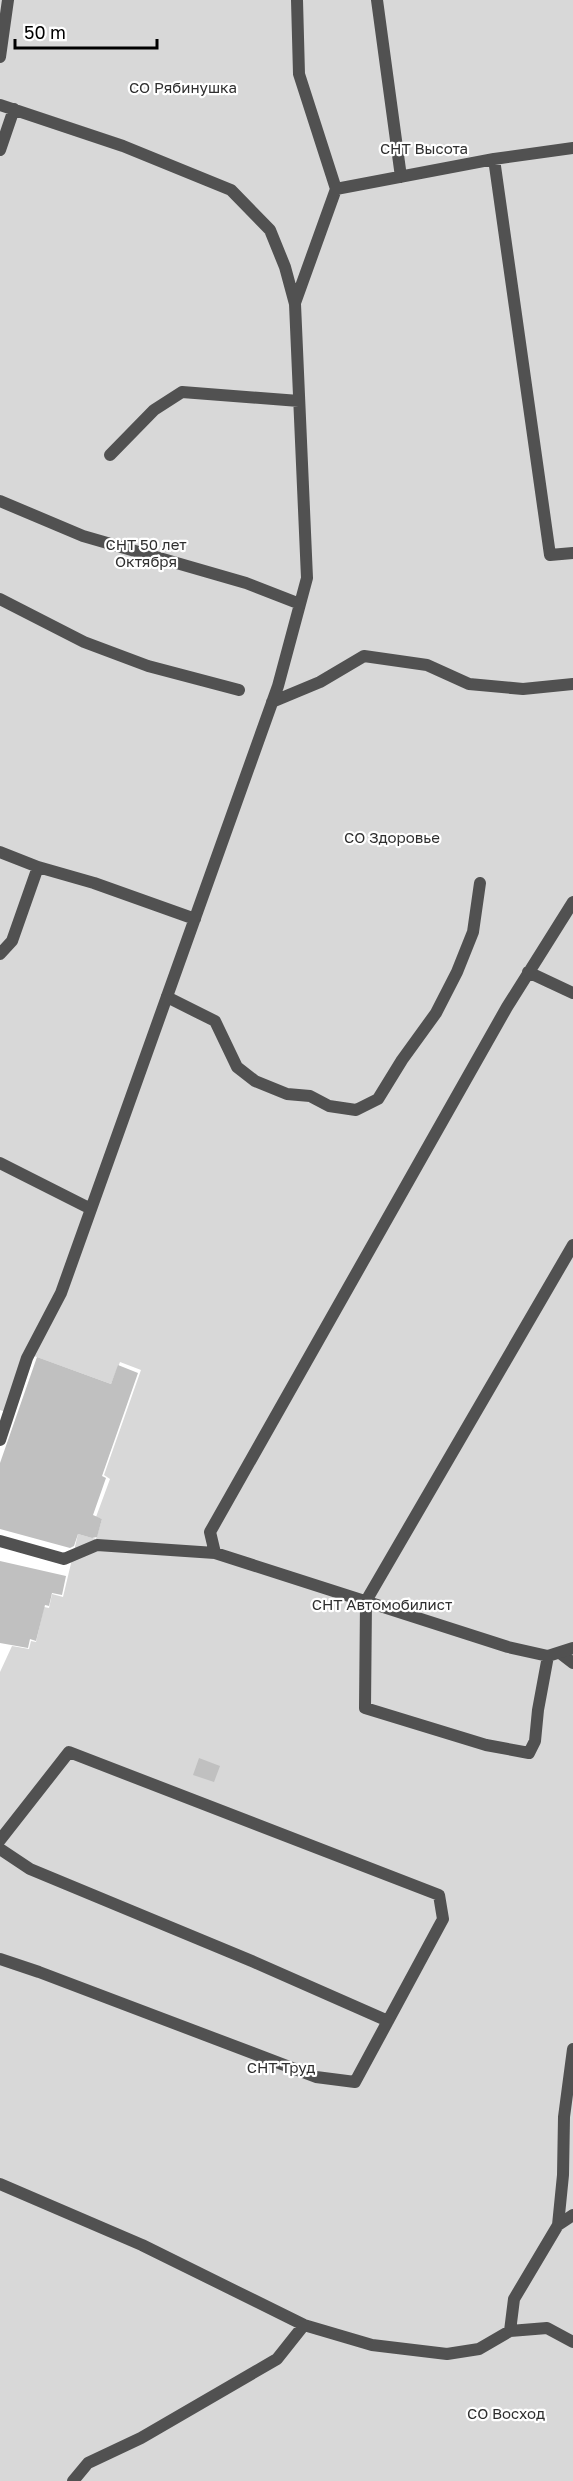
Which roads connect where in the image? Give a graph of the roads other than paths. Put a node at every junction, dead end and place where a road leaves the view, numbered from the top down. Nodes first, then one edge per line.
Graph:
1 (8, 0) edge
2 (297, 0) edge
3 (377, 0) edge
4 (0, 57) edge
5 (0, 105) edge
6 (14, 110) junction
7 (573, 148) edge
8 (0, 150) edge
9 (494, 159) junction
10 (401, 177) junction
11 (336, 189) junction
12 (295, 304) junction
13 (299, 400) junction
14 (110, 455) dead end
15 (0, 501) edge
16 (573, 553) edge
17 (0, 599) edge
18 (300, 604) junction
19 (573, 684) edge
20 (239, 690) dead end
21 (272, 702) junction
22 (0, 852) edge
23 (38, 867) junction
24 (480, 883) dead end
25 (573, 902) edge
26 (195, 919) junction
27 (0, 954) edge
28 (528, 972) junction
29 (573, 993) edge
30 (167, 997) junction
31 (0, 1163) edge
32 (91, 1209) junction
33 (573, 1245) edge
34 (0, 1440) edge
35 (0, 1541) edge
36 (215, 1553) junction
37 (366, 1601) junction
38 (565, 1649) edge
39 (573, 1663) edge
40 (0, 1840) edge
41 (0, 1849) edge
42 (0, 1959) edge
43 (388, 2021) junction
44 (573, 2049) edge
45 (0, 2184) edge
46 (573, 2215) edge
47 (558, 2225) junction
48 (304, 2325) junction
49 (510, 2331) junction
50 (573, 2342) edge
51 (73, 2481) edge

1 - 4 street
2 - 11 street
3 - 10 street
5 - 6 street
6 - 8 street
6 - 12 street
7 - 9 street
9 - 10 street
9 - 16 street
10 - 11 street
11 - 12 street
12 - 13 street
13 - 14 street
13 - 18 street
15 - 18 street
17 - 20 street
18 - 21 street
19 - 21 street
21 - 26 street
22 - 23 street
23 - 26 street
23 - 27 street
24 - 30 street
25 - 28 street
26 - 30 street
28 - 29 street
28 - 36 street
30 - 32 street
31 - 32 street
32 - 34 street
33 - 37 street
35 - 36 street
36 - 37 street
37 - 38 street
37 - 38 street
38 - 39 street
40 - 43 street
41 - 43 street
42 - 43 street
44 - 47 street
45 - 48 street
46 - 47 street
47 - 49 street
48 - 49 street
48 - 51 street
49 - 50 street

